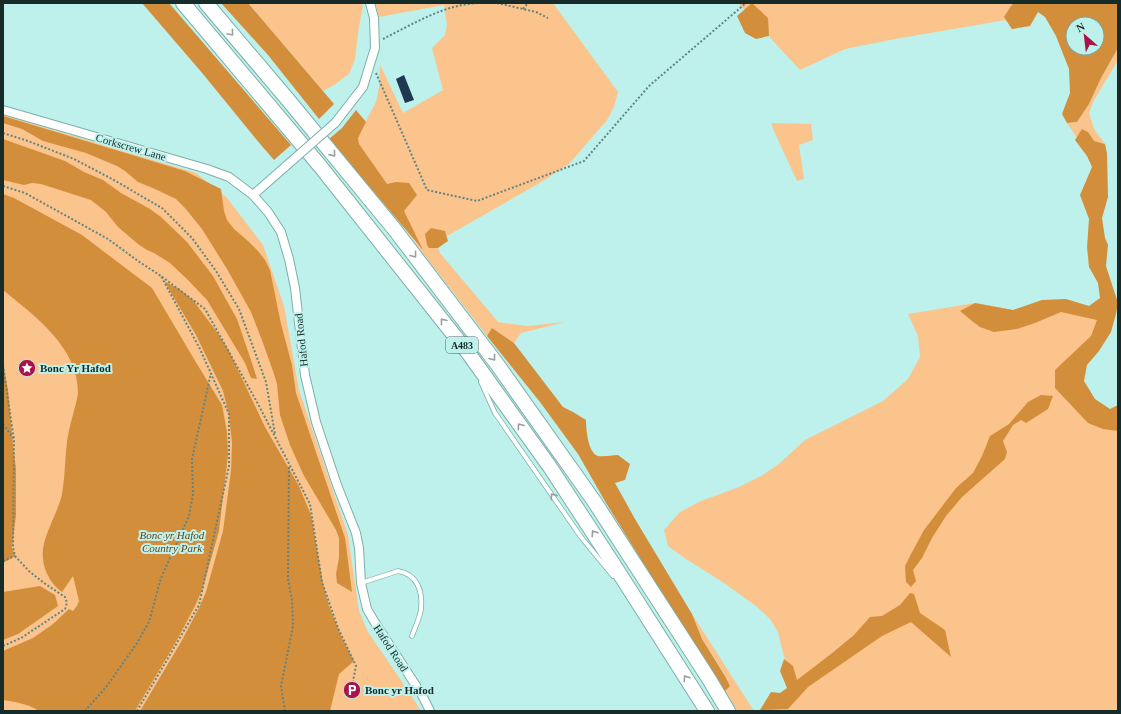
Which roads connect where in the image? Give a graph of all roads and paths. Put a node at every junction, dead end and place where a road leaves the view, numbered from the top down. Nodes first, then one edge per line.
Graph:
1 (183, 3) edge
2 (206, 3) edge
3 (370, 3) edge
4 (479, 3) edge
5 (497, 3) edge
6 (528, 3) edge
7 (746, 3) edge
8 (523, 9) junction
9 (548, 18) dead end
10 (375, 43) junction
11 (371, 61) junction
12 (3, 110) edge
13 (3, 133) edge
14 (3, 186) edge
15 (253, 195) junction
16 (161, 276) junction
17 (469, 354) junction
18 (3, 365) edge
19 (211, 373) junction
20 (478, 374) dead end
21 (481, 380) dead end
22 (3, 424) edge
23 (276, 438) junction
24 (14, 440) junction
25 (289, 464) junction
26 (15, 556) junction
27 (3, 561) edge
28 (616, 579) dead end
29 (361, 584) junction
30 (621, 585) dead end
31 (645, 615) junction
32 (412, 636) dead end
33 (3, 646) edge
34 (353, 681) dead end
35 (85, 711) edge
36 (137, 711) edge
37 (285, 711) edge
38 (430, 711) edge
39 (707, 711) edge
40 (728, 711) edge

17 -> 1 highway, A483
2 -> 40 highway, A483
3 - 10 street
4 - 10 path
5 - 8 path
6 - 8 path
7 - 11 path
8 - 9 path
10 - 11 street
11 - 15 street, bridge
12 - 15 street, Corkscrew Lane
13 - 23 path
14 - 16 path
15 - 29 street, Hafod Road
16 - 19 path
16 - 23 path
17 - 20 lane
31 -> 17 highway, A483
18 - 24 path
19 - 35 path
19 - 36 path
28 -> 21 lane
22 - 24 path
23 - 25 path
24 - 26 path
25 - 34 path
25 - 37 path
26 - 27 path
26 - 33 path
29 - 32 lane
29 - 38 street, Hafod Road
30 - 31 lane
39 -> 31 highway, A483

